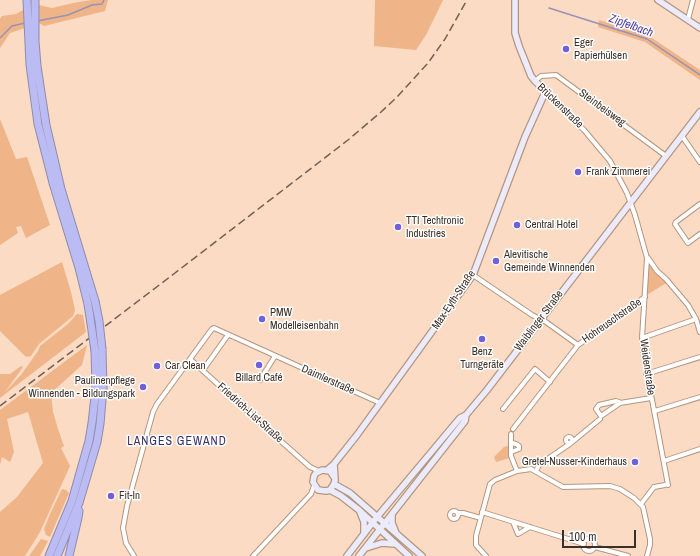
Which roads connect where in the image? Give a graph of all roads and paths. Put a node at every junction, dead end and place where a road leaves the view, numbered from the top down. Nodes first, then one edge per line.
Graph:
1 (28, 0) edge
2 (35, 0) edge
3 (516, 0) edge
4 (658, 0) edge
5 (693, 0) edge
6 (688, 19) junction
7 (700, 28) edge
8 (535, 82) junction
9 (546, 92) junction
10 (700, 112) edge
11 (682, 136) junction
12 (48, 153) junction
13 (666, 156) junction
14 (700, 162) edge
15 (631, 203) junction
16 (700, 204) edge
17 (700, 234) edge
18 (647, 258) junction
19 (474, 275) junction
20 (645, 297) junction
21 (541, 319) junction
22 (696, 319) junction
23 (700, 332) edge
24 (228, 335) junction
25 (642, 338) junction
26 (578, 345) junction
27 (99, 350) junction
28 (275, 356) junction
29 (700, 358) edge
30 (190, 359) junction
31 (203, 370) junction
32 (646, 374) junction
33 (260, 380) dead end
34 (550, 382) junction
35 (651, 398) junction
36 (700, 398) edge
37 (380, 403) junction
38 (620, 403) junction
39 (503, 409) dead end
40 (655, 411) junction
41 (466, 415) junction
42 (600, 419) dead end
43 (513, 429) dead end
44 (512, 434) dead end
45 (512, 443) junction
46 (700, 449) edge
47 (511, 452) junction
48 (664, 461) junction
49 (334, 464) junction
50 (310, 467) junction
51 (327, 470) junction
52 (536, 470) junction
53 (319, 471) junction
54 (517, 471) junction
55 (314, 476) junction
56 (334, 477) junction
57 (334, 484) junction
58 (314, 486) junction
59 (330, 490) junction
60 (322, 491) junction
61 (311, 494) junction
62 (79, 503) junction
63 (641, 504) junction
64 (359, 510) junction
65 (482, 512) junction
66 (458, 513) dead end
67 (392, 514) junction
68 (377, 517) junction
69 (481, 518) junction
70 (513, 522) junction
71 (373, 523) junction
72 (384, 524) junction
73 (530, 527) junction
74 (380, 530) junction
75 (364, 534) junction
76 (397, 535) junction
77 (396, 544) junction
78 (584, 544) junction
79 (595, 547) junction
80 (364, 549) junction
81 (49, 556) edge
82 (57, 556) edge
83 (69, 556) edge
84 (134, 556) edge
85 (254, 556) edge
86 (347, 556) edge
87 (359, 556) edge
88 (409, 556) edge
89 (422, 556) edge
90 (486, 556) edge
91 (628, 556) edge
92 (647, 556) edge

1 - 12 highway
2 - 12 highway
3 - 8 main road, Brückenstraße
4 - 6 main road
5 - 6 street
6 - 7 main road
8 - 9 main road, Brückenstraße
8 - 13 street, Steinbeisweg
9 - 15 street, Brückenstraße
9 - 19 main road, Max-Eyth-Straße
10 - 11 main road, Waiblinger Straße
11 - 13 main road, Waiblinger Straße
11 - 14 street
12 - 27 highway, bridge
13 - 15 main road, Waiblinger Straße
15 - 18 street, Weidenstraße
15 - 21 main road, Waiblinger Straße
16 - 17 street
18 - 20 street, Weidenstraße
18 - 22 street
19 - 21 street
19 - 37 main road, Max-Eyth-Straße
20 - 25 street, Weidenstraße
20 - 26 street, Hohreuschstraße
21 - 26 street
21 - 41 main road, Waiblinger Straße
22 - 23 street
22 - 25 street
24 - 28 street, Daimlerstraße
24 - 30 street, Daimlerstraße
24 - 31 street
25 - 32 street, Weidenstraße
26 - 34 street, Hohreuschstraße
27 - 62 highway
27 - 81 highway
28 - 33 street
28 - 37 street, Daimlerstraße
29 - 32 street
30 - 31 street, Friedrich-List-Straße
30 - 84 street
31 - 50 street, Friedrich-List-Straße
32 - 35 street, Weidenstraße
34 - 39 street
34 - 43 street, Hohreuschstraße
35 - 38 street
35 - 40 street, Weidenstraße
36 - 40 street
37 - 49 main road, Max-Eyth-Straße
38 - 38 street
40 - 48 street, Weidenstraße
41 - 67 main road, Waiblinger Straße
41 - 68 main road, Waiblinger Straße
42 - 52 street
44 - 45 street
45 - 47 street
45 - 47 street
46 - 48 street
47 - 54 street
48 - 63 street, Weidenstraße
49 - 51 main road, Max-Eyth-Straße
49 - 56 main road
50 - 53 street, Friedrich-List-Straße
50 - 55 street, Friedrich-List-Straße
51 - 53 main road
51 - 56 main road
52 - 54 street
52 - 63 street
53 - 55 main road
54 - 65 street
55 - 58 main road, Friedrich-List-Straße
56 - 57 main road
57 - 59 main road
57 - 68 main road
58 - 60 main road
58 - 61 street
59 - 60 main road
59 - 64 main road
60 - 61 street
61 - 85 street
62 - 82 highway
62 - 83 highway
63 - 92 street
64 - 71 main road
64 - 75 main road
65 - 69 street
65 - 70 street
66 - 69 street
67 - 72 main road, Waiblinger Straße
67 - 76 main road
68 - 71 main road, Waiblinger Straße
68 - 72 main road
69 - 90 street
70 - 73 street
70 - 73 street
71 - 74 main road
71 - 75 main road, Waiblinger Straße
72 - 74 main road, Waiblinger Straße
72 - 76 main road
73 - 78 street
74 - 77 main road
74 - 80 main road, Waiblinger Straße
75 - 86 main road, Waiblinger Straße
76 - 89 main road
77 - 80 main road
77 - 88 main road
78 - 79 street
78 - 79 street
79 - 91 street
80 - 87 main road, Waiblinger Straße

